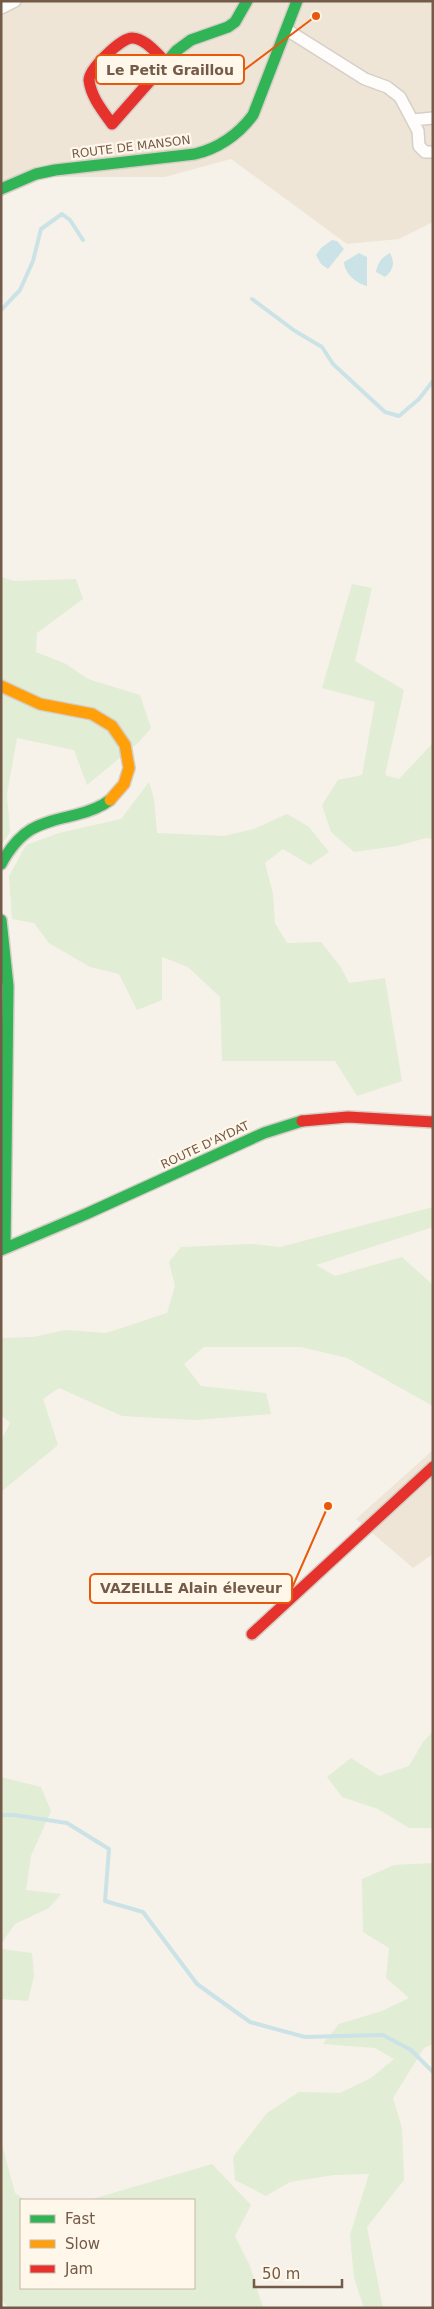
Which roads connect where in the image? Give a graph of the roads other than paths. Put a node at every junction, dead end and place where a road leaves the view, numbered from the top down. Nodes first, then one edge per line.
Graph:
1 (15, 1) edge
2 (247, 1) edge
3 (297, 1) edge
4 (1, 8) edge
5 (287, 30) junction
6 (166, 62) junction
7 (433, 118) edge
8 (412, 120) junction
9 (433, 152) edge
10 (1, 189) edge
11 (1, 686) edge
12 (1, 864) edge
13 (1, 920) edge
14 (433, 1122) edge
15 (3, 1249) edge
16 (433, 1467) edge
17 (252, 1634) dead end

1 - 4 street
2 - 6 street
3 - 5 street, ROUTE DE MANSON
5 - 8 street
5 - 10 street, ROUTE DE MANSON
6 - 6 street
7 - 8 street
8 - 9 street
11 - 12 street
13 - 15 street
14 - 15 street, ROUTE D'AYDAT
16 - 17 street

